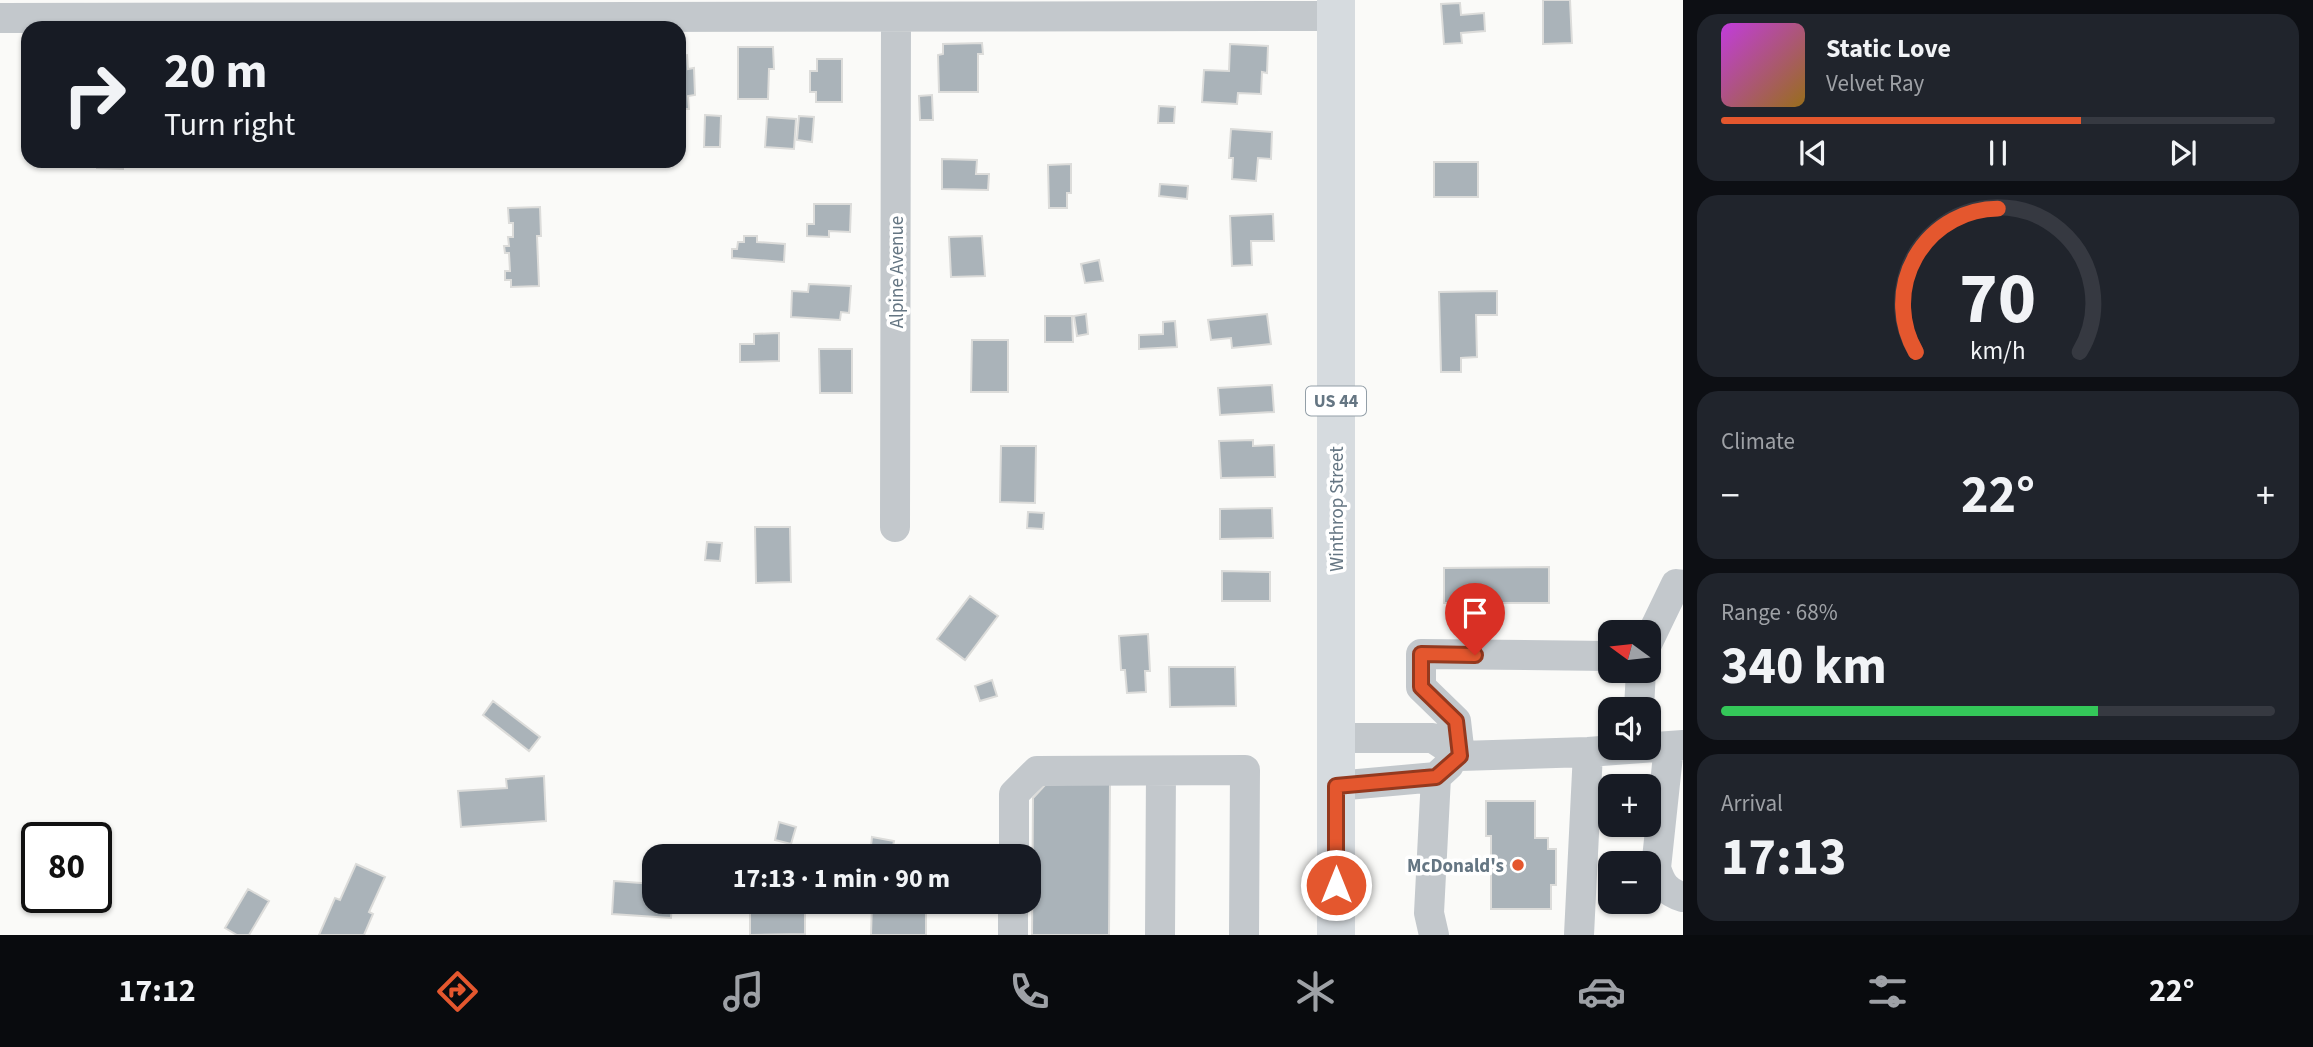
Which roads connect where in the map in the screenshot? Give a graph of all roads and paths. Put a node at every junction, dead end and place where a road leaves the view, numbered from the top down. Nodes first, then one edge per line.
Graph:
1 (1336, 8) edge
2 (458, 9) edge
3 (61, 15) edge
4 (896, 17) junction
5 (0, 18) edge
6 (895, 527) dead end
7 (1683, 585) edge
8 (1659, 620) edge
9 (1598, 656) edge
10 (1336, 738) junction
11 (1676, 746) edge
12 (1598, 751) edge
13 (1588, 752) junction
14 (1460, 756) junction
15 (1161, 771) junction
16 (1436, 777) junction
17 (1336, 786) junction
18 (1014, 844) edge
19 (1683, 897) edge
20 (1013, 914) edge
21 (1013, 935) edge
22 (1160, 935) edge
23 (1244, 935) edge
24 (1336, 935) edge
25 (1434, 935) edge
26 (1580, 935) edge

1 - 4 street
1 - 10 highway, Winthrop Street / US 44
2 - 3 street
2 - 4 street
3 - 5 street
4 - 6 street, Alpine Avenue
7 - 8 street
9 - 14 street
10 - 14 street
10 - 17 highway, Winthrop Street / US 44
11 - 19 street
12 - 13 street
13 - 14 street
13 - 26 street
14 - 16 street
15 - 18 street
15 - 22 street
15 - 23 street
16 - 17 street
16 - 25 street
17 - 24 highway, Winthrop Street / US 44
20 - 21 street

